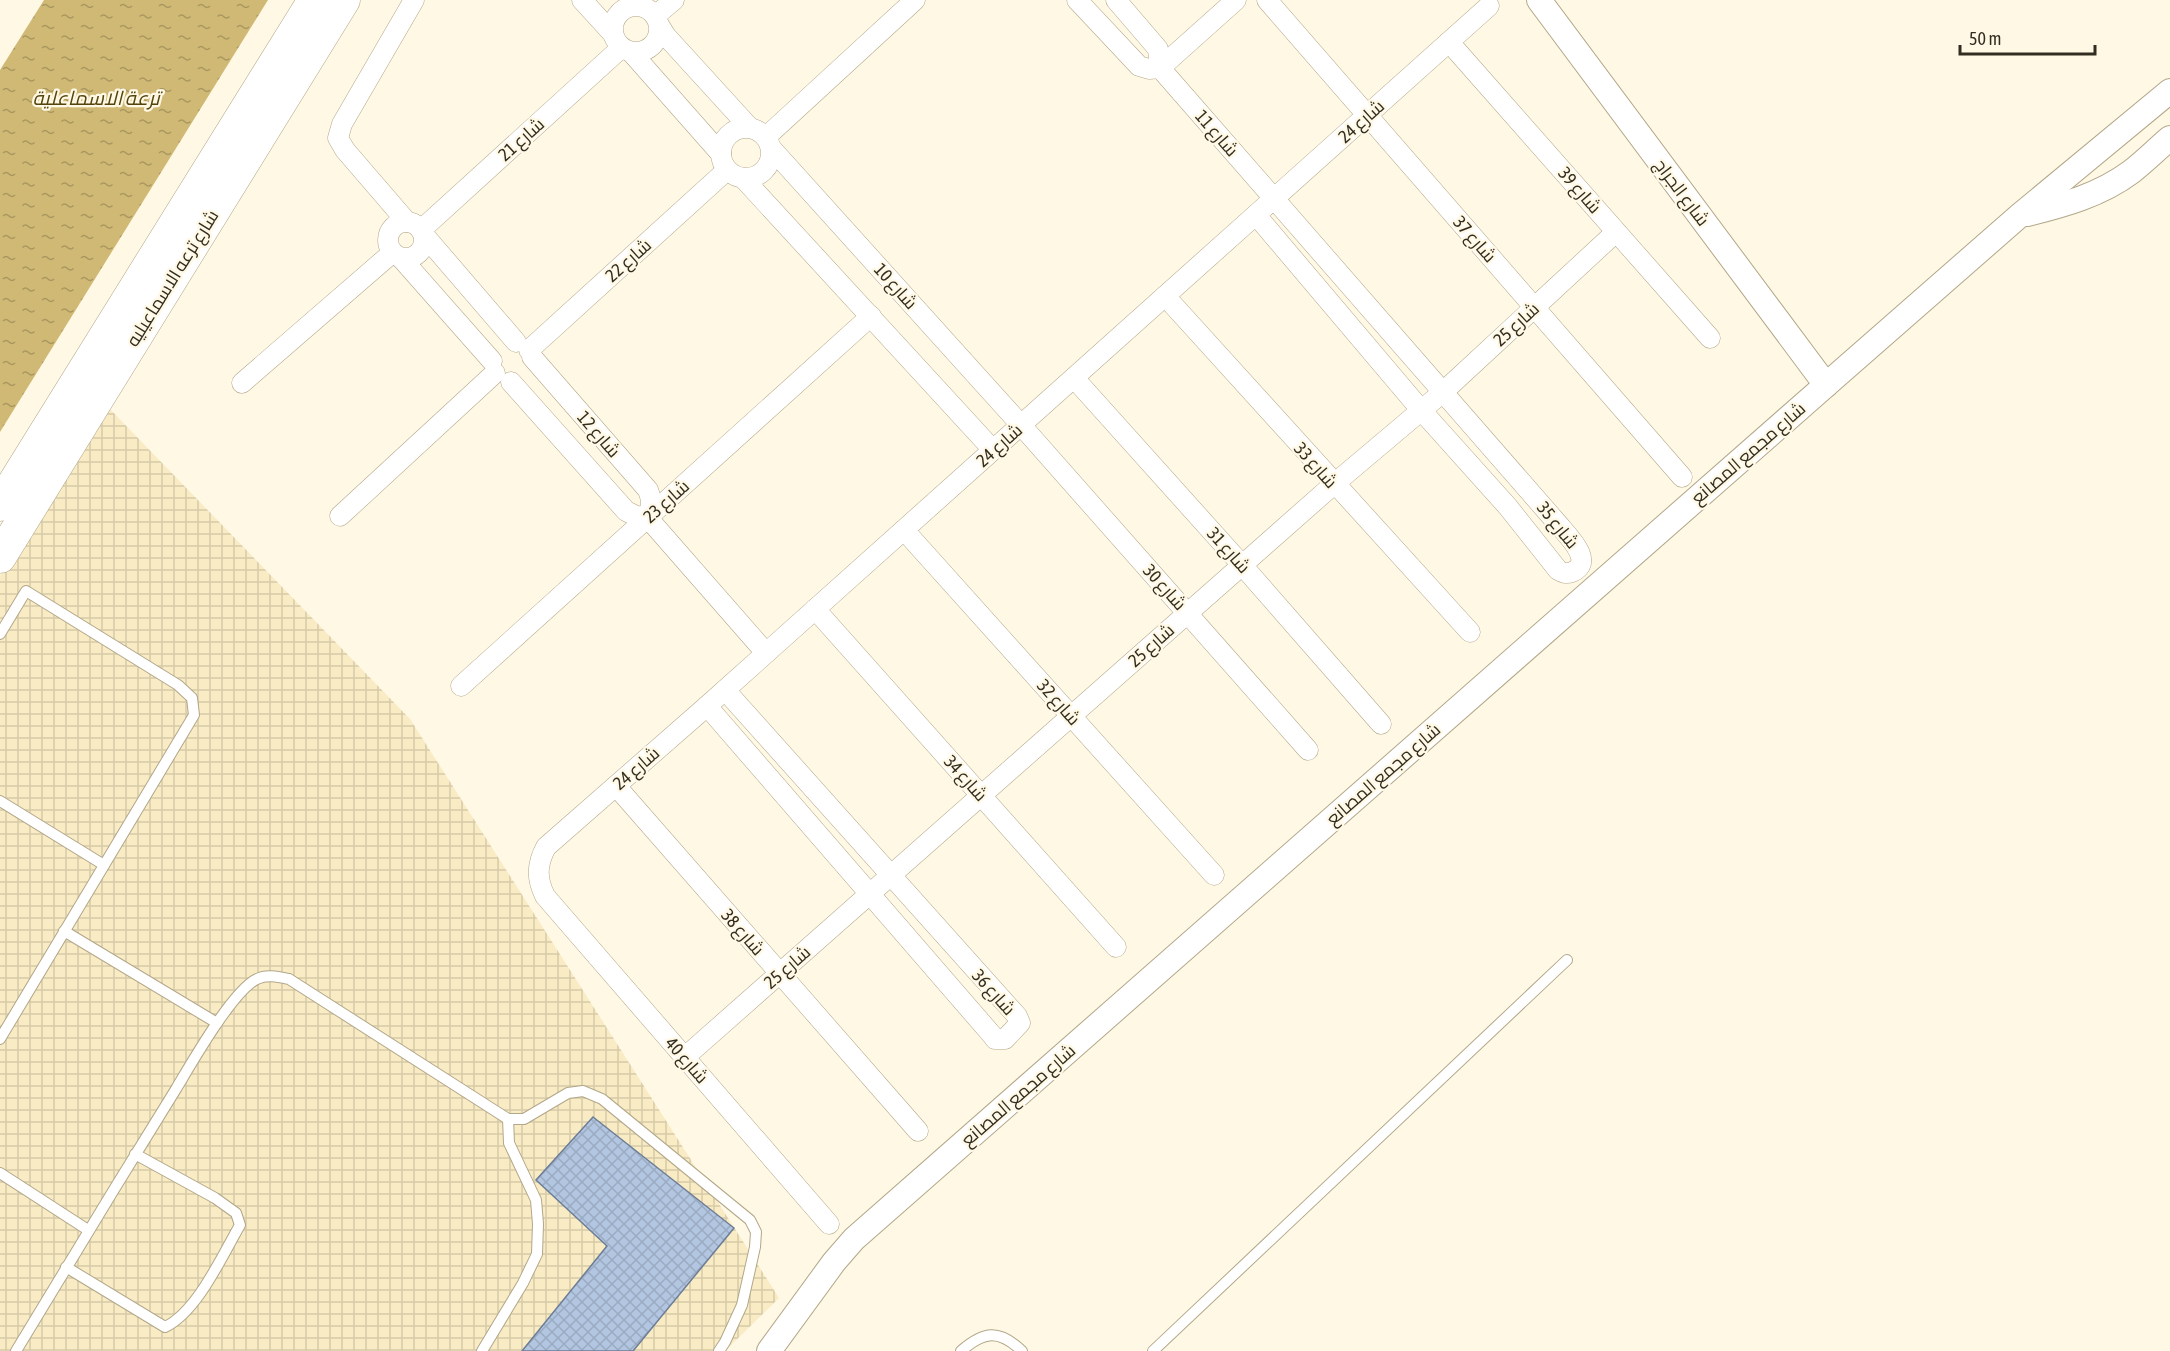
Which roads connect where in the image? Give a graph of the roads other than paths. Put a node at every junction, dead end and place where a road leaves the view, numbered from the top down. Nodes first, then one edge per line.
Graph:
1 (314, 0) edge
2 (344, 0) edge
3 (414, 0) edge
4 (582, 0) edge
5 (674, 0) edge
6 (915, 0) edge
7 (1077, 0) edge
8 (1116, 0) edge
9 (1236, 0) edge
10 (1267, 0) edge
11 (1540, 0) edge
12 (1489, 6) dead end
13 (648, 12) edge
14 (1449, 42) junction
15 (622, 44) junction
16 (1160, 68) junction
17 (2170, 91) edge
18 (1366, 116) junction
19 (762, 137) junction
20 (2170, 138) edge
21 (730, 168) junction
22 (1274, 198) junction
23 (1256, 215) junction
24 (2019, 216) junction
25 (417, 229) junction
26 (1616, 232) junction
27 (396, 256) junction
28 (1165, 296) junction
29 (1534, 306) junction
30 (871, 316) junction
31 (1710, 338) dead end
32 (526, 349) junction
33 (499, 372) junction
34 (1074, 378) junction
35 (242, 383) dead end
36 (1826, 385) junction
37 (1443, 392) junction
38 (1421, 410) junction
39 (1021, 425) junction
40 (993, 450) junction
41 (1682, 477) dead end
42 (1334, 484) junction
43 (0, 505) edge
44 (340, 516) dead end
45 (647, 517) junction
46 (904, 530) junction
47 (0, 557) edge
48 (1242, 565) junction
49 (815, 609) junction
50 (1188, 613) junction
51 (1470, 632) dead end
52 (0, 634) edge
53 (766, 653) junction
54 (461, 686) dead end
55 (725, 690) junction
56 (707, 706) junction
57 (1072, 716) junction
58 (1381, 724) dead end
59 (1308, 750) dead end
60 (615, 786) junction
61 (981, 796) junction
62 (2, 807) edge
63 (104, 865) junction
64 (1214, 875) dead end
65 (890, 877) junction
66 (870, 894) junction
67 (545, 896) joint
68 (64, 931) junction
69 (1116, 947) dead end
70 (1567, 960) dead end
71 (779, 975) junction
72 (217, 1023) junction
73 (0, 1039) edge
74 (685, 1057) junction
75 (508, 1119) junction
76 (918, 1131) dead end
77 (135, 1154) junction
78 (0, 1173) edge
79 (829, 1224) dead end
80 (88, 1230) junction
81 (66, 1267) junction
82 (16, 1351) edge
83 (482, 1351) edge
84 (719, 1351) edge
85 (769, 1351) edge
86 (961, 1351) edge
87 (1022, 1351) edge
88 (1153, 1351) edge

1 - 43 main road, شارع ترعه الاسماعيليه
2 - 47 main road, شارع ترعه الاسماعيليه
3 - 25 street, شارع 12
4 - 15 street
5 - 13 street
6 - 19 street
7 - 16 street
8 - 16 street, شارع 11
9 - 16 street
10 - 18 street, شارع 37
11 - 36 street, شارع الجراج
12 - 14 street, شارع 24
13 - 15 street
13 - 15 street
13 - 19 street, شارع 10
14 - 18 street, شارع 24
14 - 26 street, شارع 39
15 - 21 street
15 - 25 street, شارع 21
16 - 22 street, شارع 11
17 - 24 street, شارع مجمع المصانع
18 - 22 street, شارع 24
18 - 29 street, شارع 37
19 - 21 street
19 - 21 street
19 - 39 street, شارع 10
20 - 24 street, شارع مجمع المصانع
21 - 30 street
21 - 32 street, شارع 22
22 - 23 street, شارع 24
22 - 37 street, شارع 35
23 - 28 street, شارع 24
23 - 38 street, شارع 35
24 - 36 street, شارع مجمع المصانع
25 - 27 street
25 - 27 street
25 - 32 street, شارع 12
26 - 29 street, شارع 25
26 - 31 street, شارع 39
27 - 33 street, شارع 12
27 - 35 street
28 - 34 street, شارع 24
28 - 42 street, شارع 33
29 - 37 street, شارع 25
29 - 41 street, شارع 37
30 - 40 street
30 - 45 street, شارع 23
32 - 33 street
32 - 33 street
32 - 45 street, شارع 12
33 - 44 street
33 - 45 street, شارع 12
34 - 39 street, شارع 24
34 - 48 street, شارع 31
36 - 85 street, شارع مجمع المصانع
37 - 38 street, شارع 25
37 - 38 street, شارع 35
38 - 42 street, شارع 25
39 - 40 street, شارع 24
39 - 50 street, شارع 30
40 - 46 street, شارع 24
42 - 48 street, شارع 25
42 - 51 street, شارع 33
45 - 53 street, شارع 12
45 - 54 street, شارع 23
46 - 49 street, شارع 24
46 - 57 street, شارع 32
48 - 50 street, شارع 25
48 - 58 street, شارع 31
49 - 53 street, شارع 24
49 - 61 street, شارع 34
50 - 57 street, شارع 25
50 - 59 street, شارع 30
52 - 63 lane
53 - 55 street, شارع 24
55 - 56 street, شارع 24
55 - 65 street, شارع 36
56 - 60 street, شارع 24
56 - 66 street, شارع 36
57 - 61 street, شارع 25
57 - 64 street, شارع 32
60 - 67 street, شارع 24
60 - 71 street, شارع 38
61 - 65 street, شارع 25
61 - 69 street, شارع 34
62 - 63 lane
63 - 68 lane
65 - 66 street, شارع 25
65 - 66 street, شارع 36
66 - 71 street, شارع 25
67 - 74 street, شارع 40
68 - 72 lane
68 - 73 lane
70 - 88 lane
71 - 74 street, شارع 25
71 - 76 street, شارع 38
72 - 75 lane
72 - 77 lane
74 - 79 street, شارع 40
75 - 83 lane
75 - 84 lane
77 - 80 lane
77 - 81 lane
78 - 80 lane
80 - 81 lane
81 - 82 lane
86 - 87 lane

